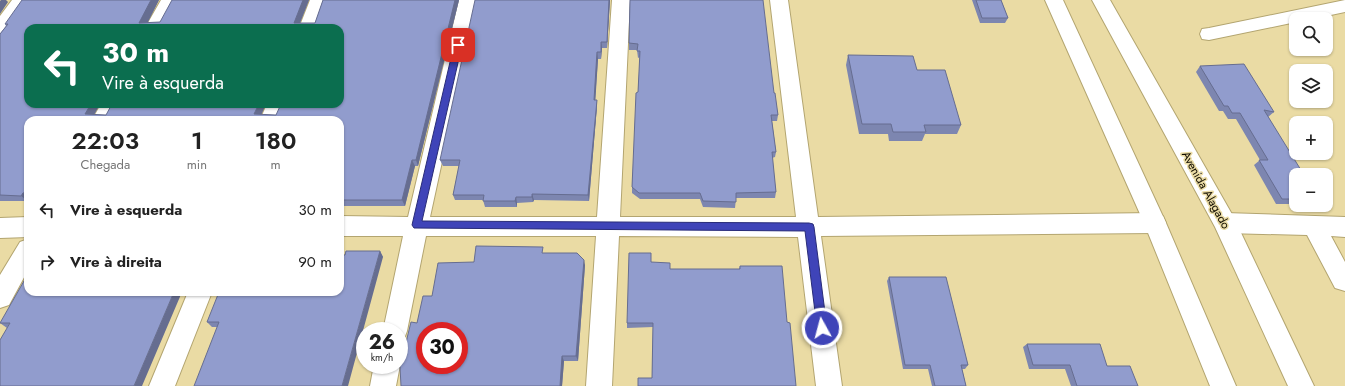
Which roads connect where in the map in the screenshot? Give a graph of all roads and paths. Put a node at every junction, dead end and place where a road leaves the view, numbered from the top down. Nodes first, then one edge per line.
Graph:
1 (22, 0) edge
2 (170, 0) edge
3 (319, 0) edge
4 (468, 0) edge
5 (620, 0) edge
6 (779, 0) edge
7 (1054, 0) edge
8 (1101, 0) edge
9 (1345, 6) edge
10 (156, 24) edge
11 (310, 24) edge
12 (0, 28) edge
13 (1209, 34) dead end
14 (1225, 223) junction
15 (1156, 224) junction
16 (417, 225) junction
17 (344, 226) edge
18 (1314, 226) junction
19 (24, 227) edge
20 (608, 227) junction
21 (809, 227) junction
22 (1345, 227) edge
23 (0, 228) edge
24 (24, 256) edge
25 (1344, 282) edge
26 (198, 296) edge
27 (0, 297) edge
28 (396, 322) edge
29 (385, 374) edge
30 (162, 386) edge
31 (383, 386) edge
32 (599, 386) edge
33 (829, 386) edge
34 (1223, 386) edge
35 (1301, 386) edge

1 - 12 street
2 - 10 street
3 - 11 street
4 - 16 street
5 - 20 street
6 - 21 street
7 - 15 street
8 - 14 street, Avenida Alagado
9 - 13 street
14 - 18 street
14 - 35 street, Avenida Alagado
15 - 21 street
15 - 34 street
16 - 17 street
16 - 20 street
16 - 28 street
18 - 22 street
18 - 25 street
19 - 23 street
20 - 21 street
20 - 32 street
21 - 33 street
24 - 27 street
26 - 30 street
29 - 31 street

